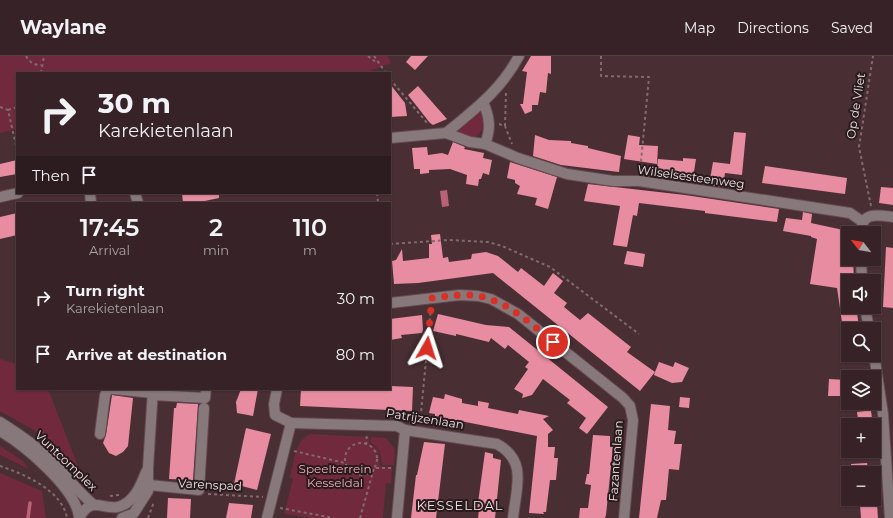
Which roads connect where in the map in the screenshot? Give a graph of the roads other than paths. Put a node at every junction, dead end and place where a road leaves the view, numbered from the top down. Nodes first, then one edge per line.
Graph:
1 (519, 56) edge
2 (483, 102) junction
3 (446, 133) junction
4 (391, 138) edge
5 (485, 144) junction
6 (16, 193) edge
7 (0, 197) edge
8 (893, 217) edge
9 (863, 222) junction
10 (862, 226) edge
11 (391, 303) edge
12 (875, 362) edge
13 (108, 390) edge
14 (120, 390) edge
15 (206, 390) edge
16 (277, 390) edge
17 (153, 395) edge
18 (0, 422) edge
19 (291, 423) junction
20 (405, 430) junction
21 (0, 431) edge
22 (100, 434) dead end
23 (148, 468) junction
24 (149, 485) junction
25 (94, 505) junction
26 (110, 507) junction
27 (79, 517) edge
28 (121, 518) edge
29 (267, 518) edge
30 (397, 518) edge
31 (513, 518) edge
32 (624, 518) edge
33 (890, 518) edge

1 - 2 street
2 - 3 street
2 - 5 street
3 - 4 street, Wilselsesteenweg
3 - 5 street, Wilselsesteenweg
5 - 9 street, Wilselsesteenweg
6 - 7 street
8 - 9 street
9 - 10 street
11 - 32 street, Fazantenlaan
12 - 33 street
13 - 22 street
14 - 17 street
15 - 17 street
16 - 19 street
17 - 23 street
17 - 24 street
18 - 25 street, Vuntcomplex
19 - 20 street, Patrijzenlaan
19 - 29 street
20 - 30 street
20 - 31 street, Patrijzenlaan
21 - 27 street, Vuntcomplex
23 - 24 street
23 - 26 street
24 - 28 street
25 - 26 street
25 - 27 street
26 - 28 street

